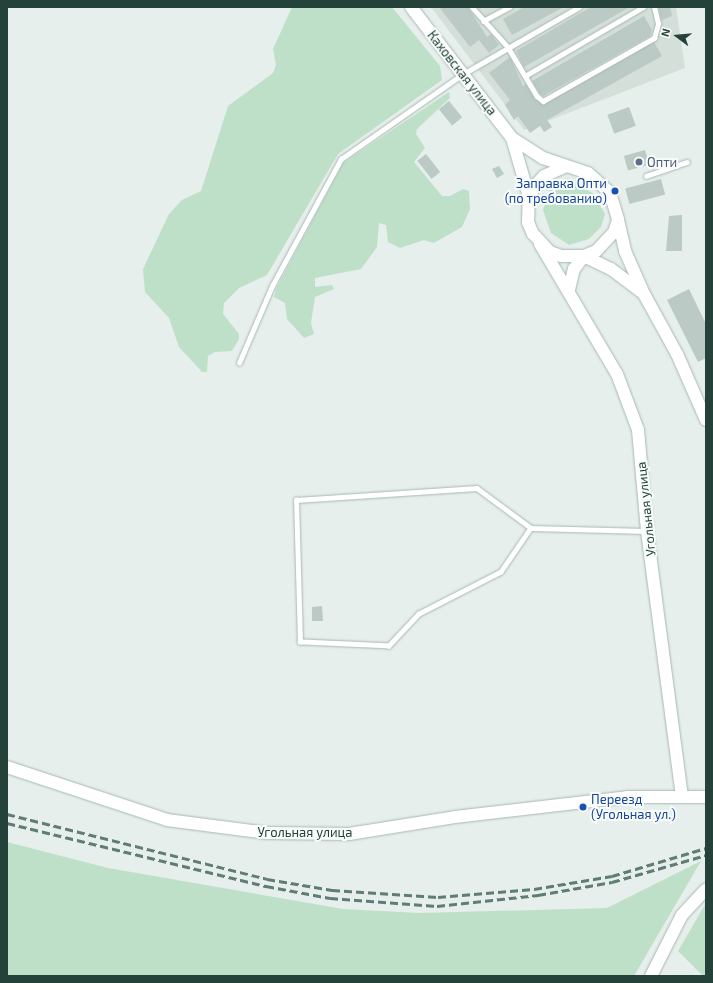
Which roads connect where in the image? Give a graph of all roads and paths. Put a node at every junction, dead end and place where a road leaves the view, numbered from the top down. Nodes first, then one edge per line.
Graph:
1 (411, 7) edge
2 (472, 7) edge
3 (509, 7) edge
4 (579, 7) edge
5 (643, 7) edge
6 (654, 7) edge
7 (483, 21) junction
8 (508, 47) junction
9 (462, 74) junction
10 (525, 76) junction
11 (512, 138) junction
12 (686, 162) dead end
13 (566, 166) junction
14 (646, 176) dead end
15 (529, 197) junction
16 (618, 220) junction
17 (540, 244) junction
18 (584, 256) junction
19 (569, 290) junction
20 (644, 294) junction
21 (239, 363) dead end
22 (706, 420) edge
23 (531, 528) junction
24 (646, 532) junction
25 (7, 767) edge
26 (682, 796) junction
27 (706, 797) edge
28 (706, 889) edge
29 (651, 976) edge

1 - 9 main road, Каховская улица
2 - 7 lane
3 - 7 lane
4 - 8 lane
5 - 10 lane
6 - 10 lane
7 - 8 lane
8 - 9 lane
8 - 10 lane
9 - 11 main road, Каховская улица
9 - 21 lane
11 - 13 main road
11 - 15 main road
12 - 14 lane
13 - 15 main road
13 - 16 main road
15 - 17 main road
16 - 18 main road
16 - 20 main road
17 - 18 main road
17 - 19 main road, Угольная улица
18 - 19 main road
18 - 20 main road
19 - 24 main road, Угольная улица
20 - 22 main road
23 - 23 lane
23 - 24 lane
24 - 26 main road, Угольная улица
25 - 26 main road, Угольная улица
26 - 27 main road, Угольная улица
28 - 29 main road

